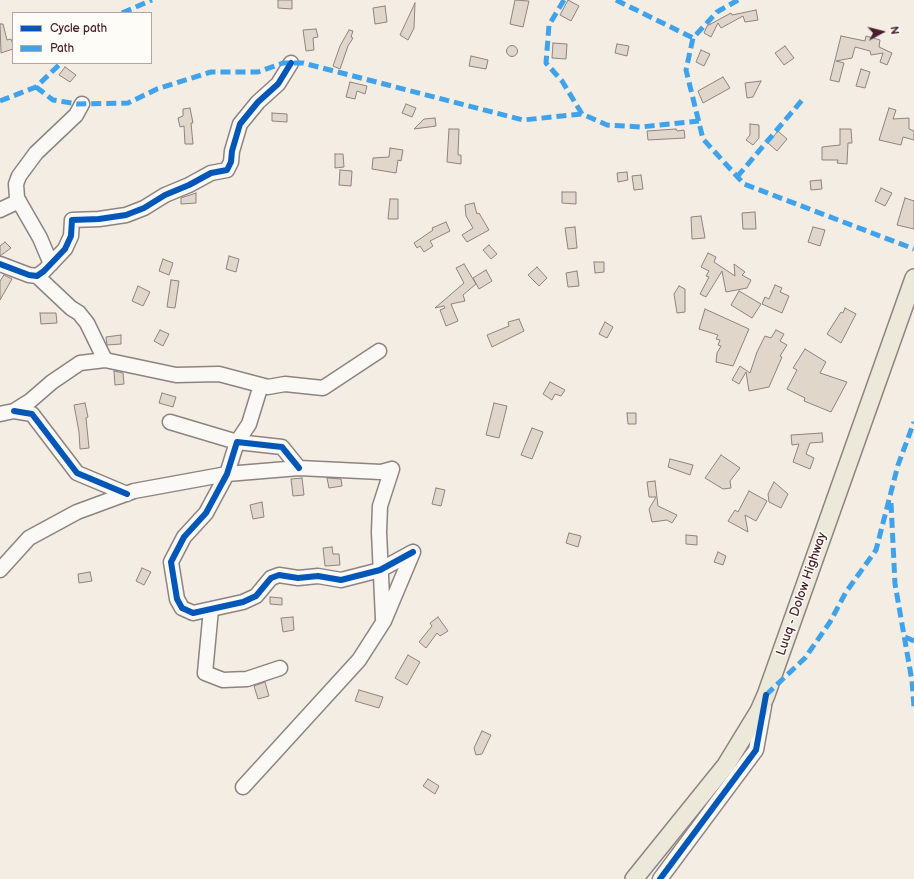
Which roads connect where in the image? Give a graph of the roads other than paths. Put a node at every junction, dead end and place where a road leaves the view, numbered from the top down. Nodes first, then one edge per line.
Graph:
1 (291, 63) dead end
2 (82, 104) dead end
3 (19, 201) junction
4 (0, 210) edge
5 (0, 264) edge
6 (51, 264) junction
7 (37, 276) junction
8 (914, 278) edge
9 (379, 351) dead end
10 (105, 360) junction
11 (261, 386) junction
12 (14, 411) junction
13 (0, 414) edge
14 (170, 422) dead end
15 (237, 442) junction
16 (299, 468) junction
17 (227, 474) junction
18 (127, 494) junction
19 (0, 570) edge
20 (380, 570) junction
21 (211, 609) junction
22 (384, 621) junction
23 (280, 668) dead end
24 (766, 695) junction
25 (243, 787) dead end
26 (634, 879) edge
27 (660, 879) edge

1 - 6 street
2 - 3 street
3 - 4 street
3 - 6 street
5 - 7 street
6 - 7 street
7 - 10 street
8 - 24 main road, Luuq - Dolow Highway
9 - 11 street
10 - 11 street
10 - 12 street
11 - 15 street
12 - 13 street
12 - 18 street
14 - 15 street
15 - 16 street
15 - 17 street
16 - 17 street
16 - 20 street
17 - 18 street
17 - 21 street
18 - 19 street
20 - 21 street
20 - 22 street
20 - 22 street
21 - 23 street
22 - 25 street
24 - 26 main road, Luuq - Dolow Highway
24 - 27 street

